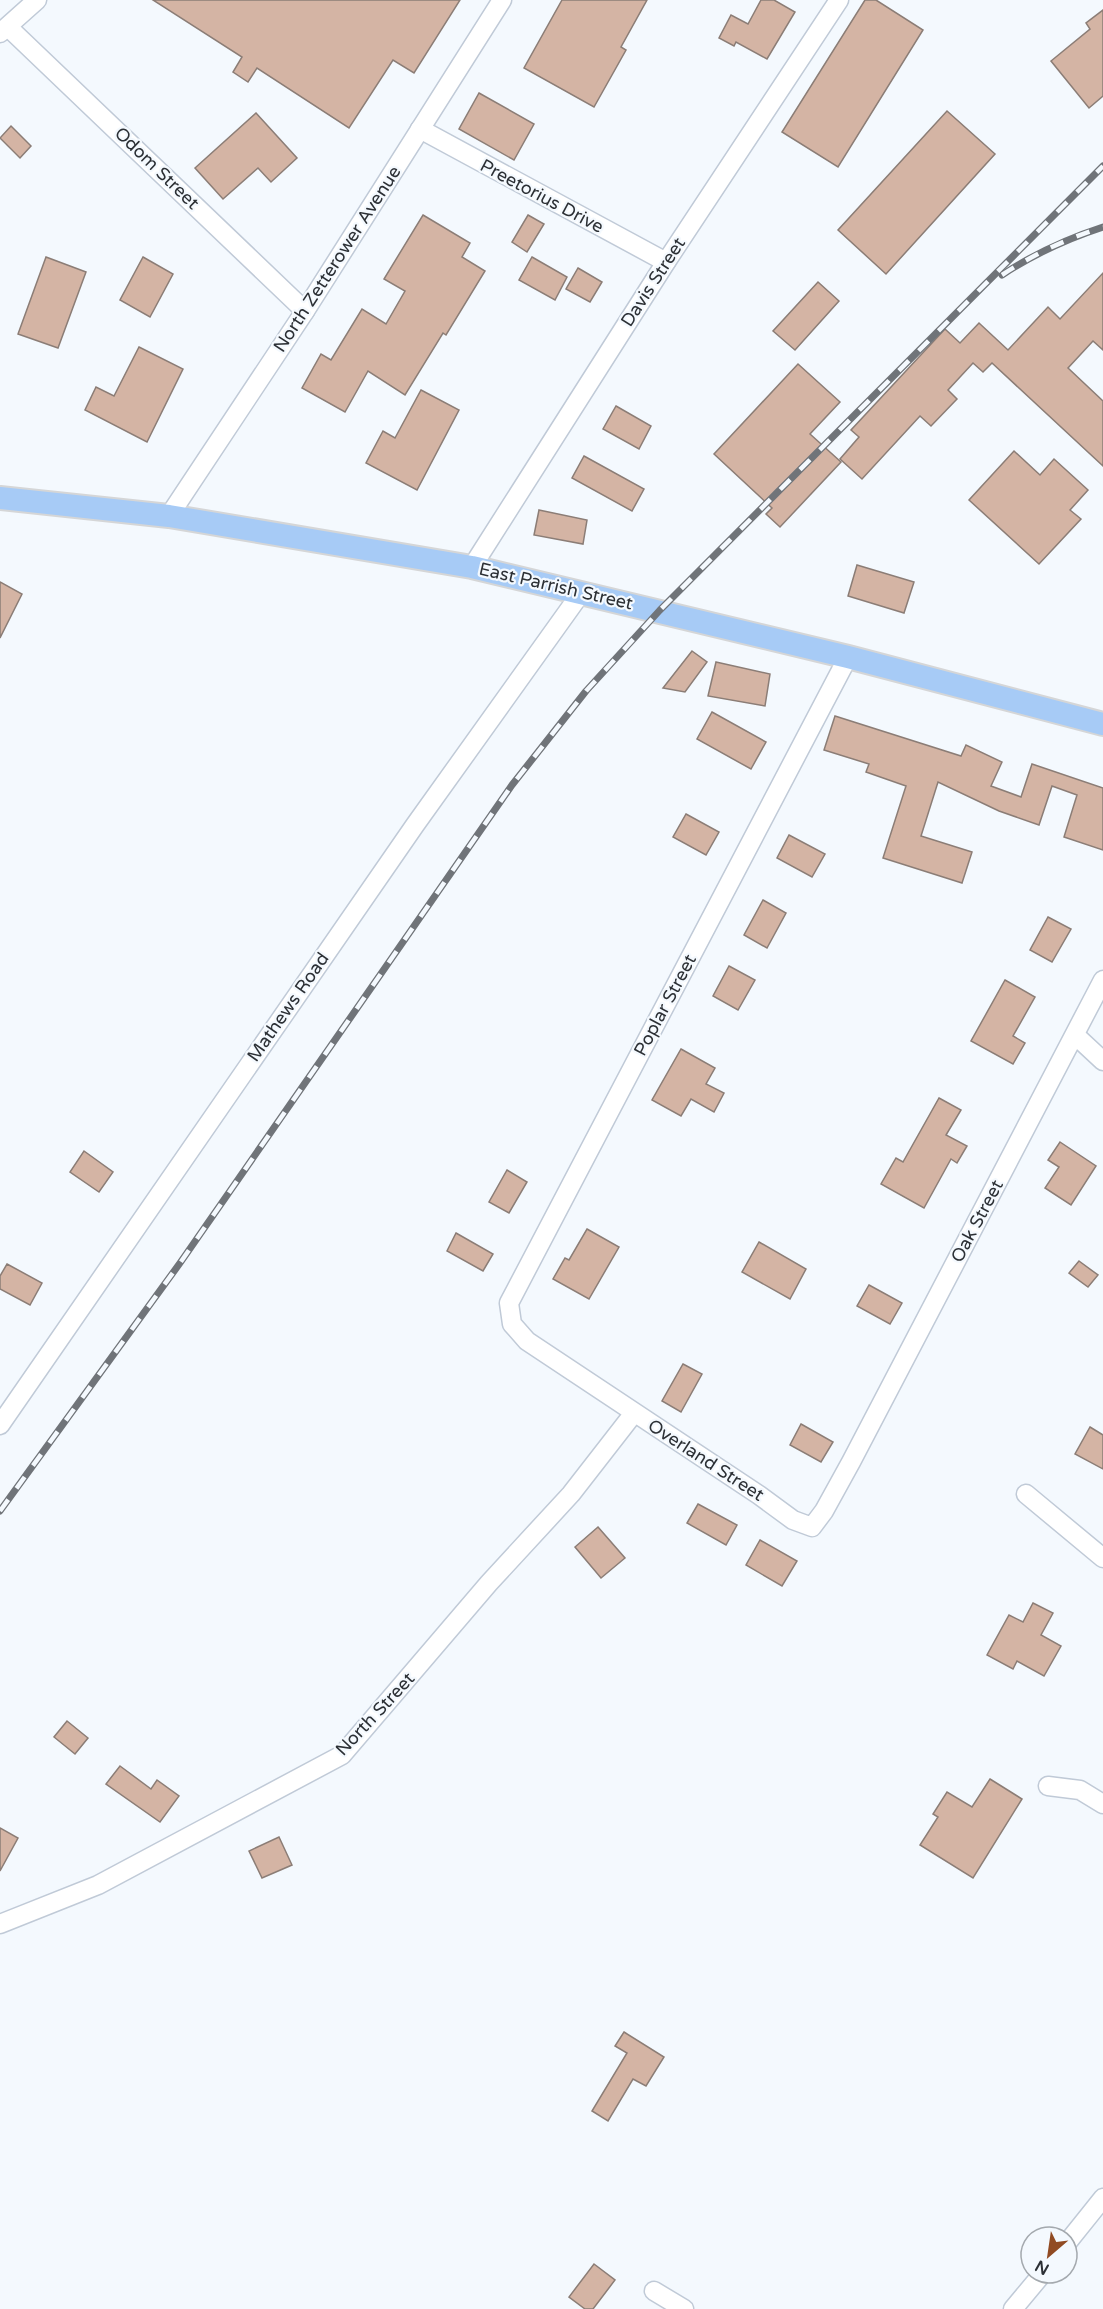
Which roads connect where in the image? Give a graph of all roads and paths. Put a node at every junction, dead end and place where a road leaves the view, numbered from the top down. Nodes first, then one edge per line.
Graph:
1 (37, 0) edge
2 (502, 0) edge
3 (839, 0) edge
4 (4, 30) edge
5 (420, 129) junction
6 (666, 262) junction
7 (305, 311) junction
8 (0, 498) edge
9 (169, 516) junction
10 (472, 567) junction
11 (581, 593) junction
12 (848, 657) junction
13 (1103, 724) edge
14 (1103, 980) edge
15 (1075, 1035) junction
16 (1103, 1061) edge
17 (538, 1348) joint
18 (634, 1413) junction
19 (0, 1425) edge
20 (851, 1462) joint
21 (1026, 1494) dead end
22 (1103, 1558) edge
23 (1048, 1786) dead end
24 (1103, 1804) edge
25 (0, 1924) edge
26 (1103, 2198) edge
27 (1079, 2228) edge
28 (1032, 2285) edge
29 (654, 2291) dead end
30 (684, 2309) edge
31 (1013, 2309) edge

1 - 4 street
2 - 5 street, North Zetterower Avenue
3 - 6 street, Davis Street
4 - 7 street, Odom Street
5 - 6 street, Preetorius Drive
5 - 7 street, North Zetterower Avenue
6 - 10 street, Davis Street
7 - 9 street, North Zetterower Avenue
8 - 9 main road, East Parrish Street
9 - 10 main road, East Parrish Street
10 - 11 main road, East Parrish Street
11 - 12 main road, East Parrish Street
11 - 19 street, Mathews Road
12 - 13 main road, East Parrish Street
12 - 17 street, Poplar Street
14 - 15 street, Oak Street
15 - 16 street
15 - 20 street, Oak Street
17 - 18 street, Overland Street
18 - 20 street, Overland Street
18 - 25 street, North Street
21 - 22 street
23 - 24 street
26 - 27 street
28 - 31 street
29 - 30 street

